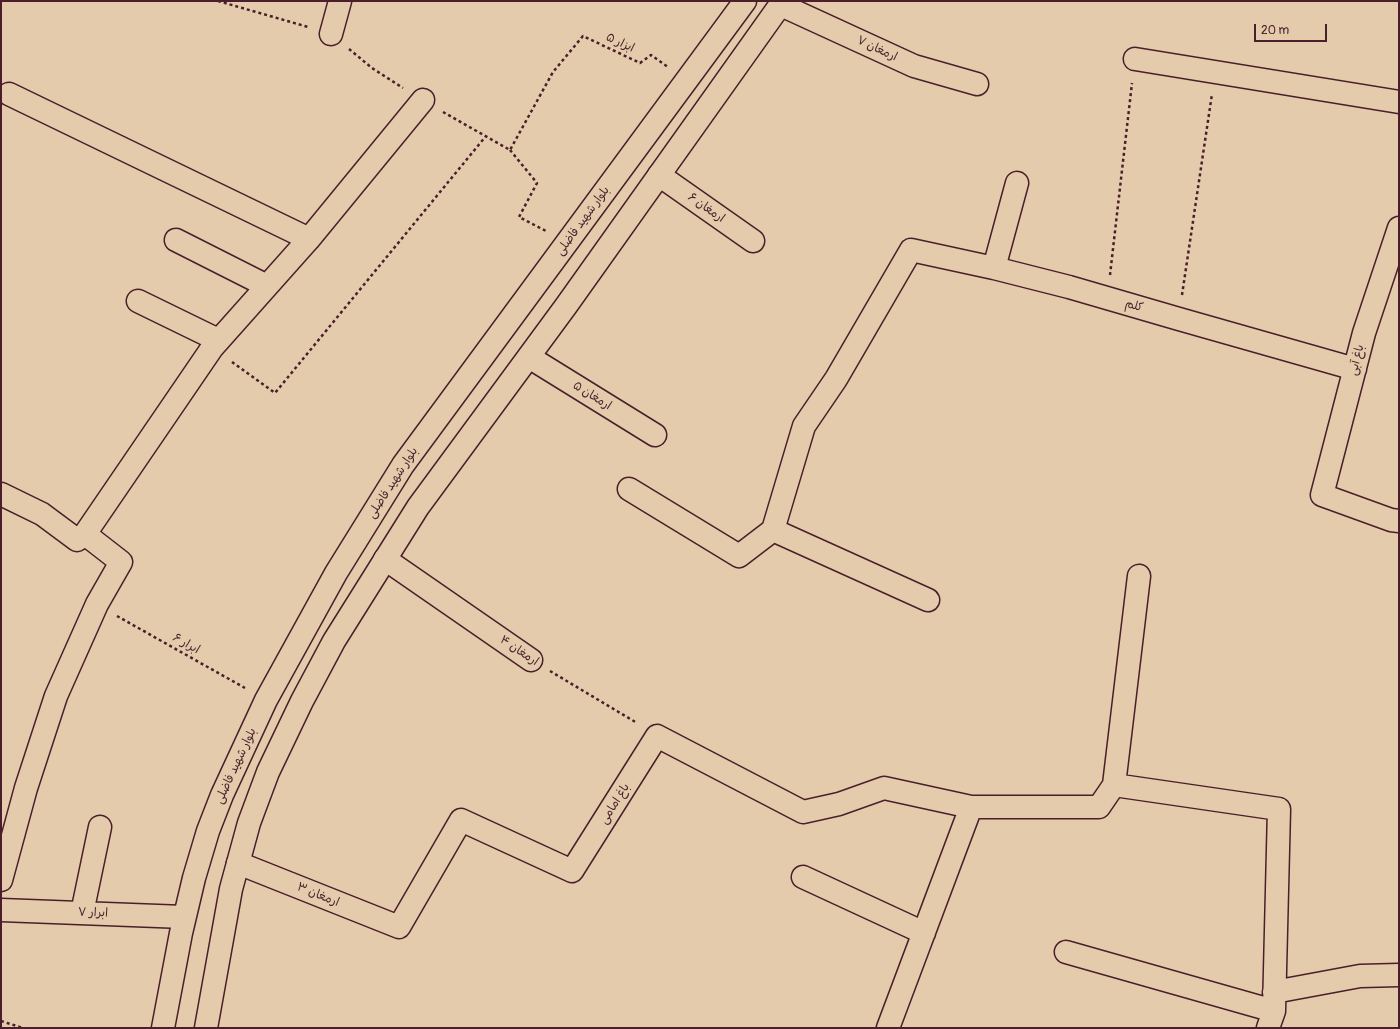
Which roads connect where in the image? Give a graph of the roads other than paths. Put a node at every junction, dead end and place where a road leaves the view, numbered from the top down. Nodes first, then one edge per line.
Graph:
1 (340, 1) edge
2 (738, 3) edge
3 (782, 3) edge
4 (332, 34) road end
5 (1135, 59) road end
6 (977, 84) dead end
7 (9, 94) dead end
8 (423, 100) road end
9 (1399, 102) edge
10 (659, 175) junction
11 (1017, 183) dead end
12 (1399, 228) edge
13 (309, 239) junction
14 (176, 240) dead end
15 (753, 241) dead end
16 (994, 268) junction
17 (267, 286) junction
18 (138, 301) dead end
19 (215, 344) junction
20 (529, 356) junction
21 (1355, 369) junction
22 (655, 435) dead end
23 (628, 489) dead end
24 (1, 494) edge
25 (1399, 522) edge
26 (773, 530) junction
27 (85, 534) junction
28 (385, 559) junction
29 (1139, 576) dead end
30 (928, 600) dead end
31 (531, 660) road end
32 (1114, 785) junction
33 (222, 795) junction
34 (254, 807) junction
35 (971, 807) junction
36 (100, 827) dead end
37 (238, 863) junction
38 (803, 877) dead end
39 (1, 880) edge
40 (1, 910) edge
41 (82, 913) junction
42 (184, 917) junction
43 (399, 927) joint
44 (924, 933) junction
45 (1066, 952) dead end
46 (1399, 975) edge
47 (1272, 1010) edge
48 (163, 1028) edge
49 (206, 1028) edge
50 (888, 1028) edge

1 - 4 street
2 - 33 street, بلوار شهید فاضلی
3 - 6 street, ارمغان ۷
3 - 10 street
5 - 9 street
7 - 13 street
8 - 13 street
10 - 15 street, ارمغان ۶
10 - 20 street
11 - 16 street
12 - 21 street, باغ آبی
13 - 17 street
14 - 17 street
16 - 21 street, کلم
16 - 26 street, کلم
17 - 19 street
18 - 19 street
19 - 27 street
20 - 22 street, ارمغان ۵
20 - 28 street
21 - 25 street, باغ آبی
23 - 26 street
24 - 27 street
26 - 30 street
27 - 39 street
28 - 31 street, ارمغان ۴
28 - 34 street
29 - 32 street
32 - 35 street
32 - 47 street
33 - 34 street
33 - 42 street, بلوار شهید فاضلی
34 - 37 street
35 - 43 street, باغ امامی
35 - 44 street
36 - 41 street
37 - 43 street, ارمغان ۳
37 - 49 street
38 - 44 street
40 - 41 street, ابرار ۷
41 - 42 street, ابرار ۷
42 - 48 street, بلوار شهید فاضلی
44 - 50 street
45 - 47 street
46 - 47 street

